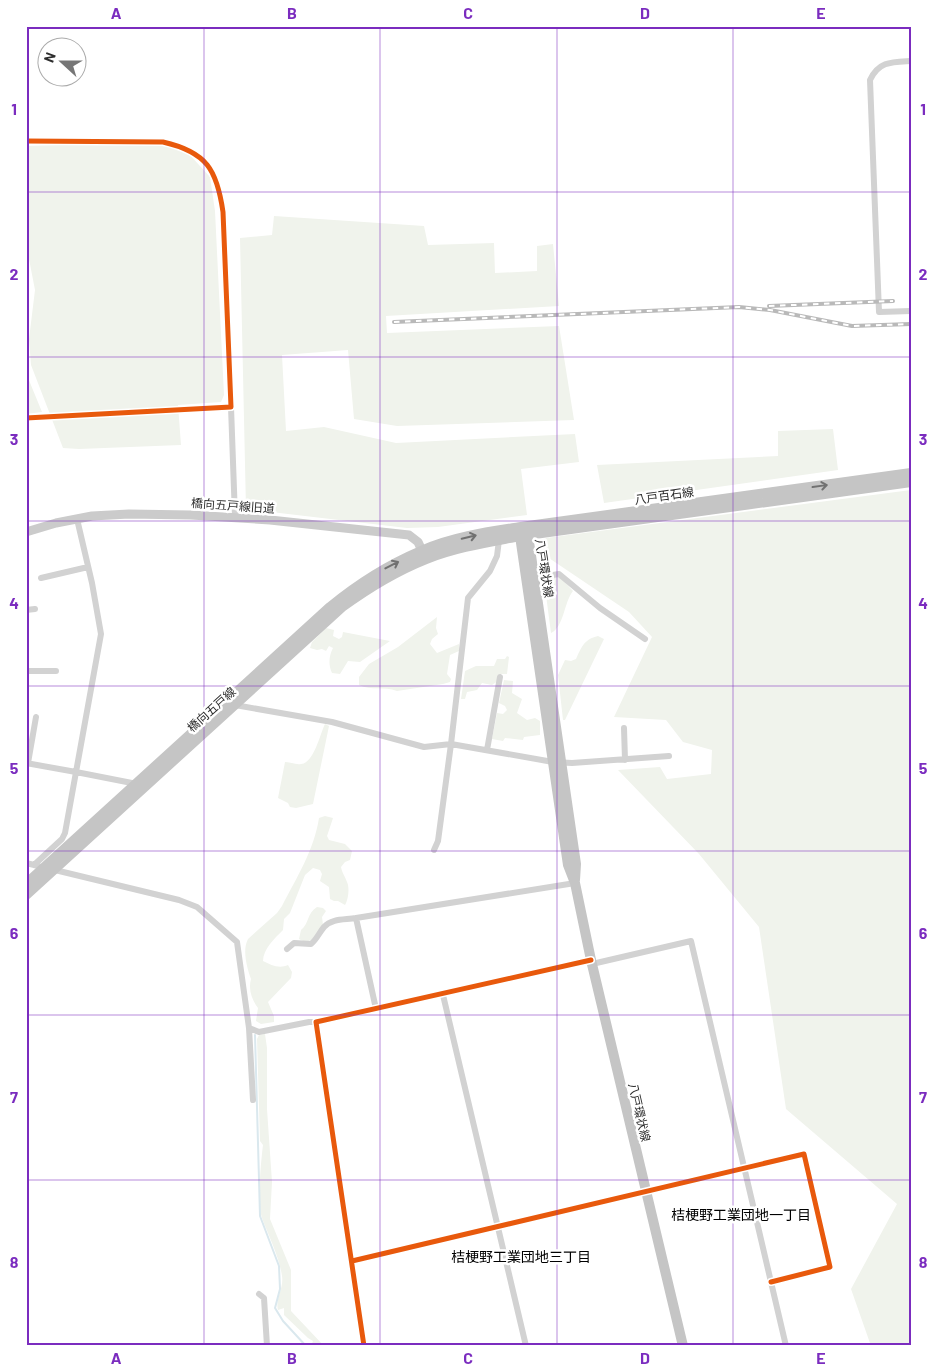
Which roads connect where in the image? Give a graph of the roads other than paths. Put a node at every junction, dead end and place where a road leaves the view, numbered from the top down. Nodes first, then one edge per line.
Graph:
1 (911, 61) edge
2 (26, 141) edge
3 (911, 311) edge
4 (231, 407) junction
5 (26, 418) edge
6 (911, 473) edge
7 (911, 482) edge
8 (235, 516) junction
9 (77, 519) junction
10 (26, 532) edge
11 (523, 533) junction
12 (499, 540) junction
13 (424, 554) junction
14 (88, 566) junction
15 (42, 578) dead end
16 (534, 578) junction
17 (35, 609) dead end
18 (26, 610) edge
19 (645, 639) dead end
20 (26, 671) edge
21 (56, 671) dead end
22 (500, 677) dead end
23 (230, 704) junction
24 (36, 717) dead end
25 (624, 728) dead end
26 (452, 744) junction
27 (487, 750) junction
28 (669, 756) dead end
29 (625, 760) junction
30 (557, 762) junction
31 (27, 763) edge
32 (76, 772) junction
33 (140, 785) junction
34 (434, 850) dead end
35 (26, 863) edge
36 (46, 863) junction
37 (575, 883) junction
38 (26, 884) edge
39 (26, 895) edge
40 (356, 918) junction
41 (287, 949) dead end
42 (592, 962) junction
43 (443, 994) junction
44 (376, 1009) junction
45 (316, 1022) junction
46 (249, 1028) junction
47 (253, 1100) dead end
48 (744, 1168) junction
49 (646, 1192) junction
50 (498, 1227) junction
51 (352, 1261) junction
52 (771, 1282) junction
53 (259, 1294) dead end
54 (267, 1346) edge
55 (364, 1346) edge
56 (526, 1346) edge
57 (683, 1346) edge
58 (786, 1346) edge

1 - 3 street
2 - 4 street
4 - 5 street
4 - 8 street
11 -> 6 main road, 八戸百石線
7 - 11 main road, 八戸百石線
8 - 9 street, 橋向五戸線旧道
8 - 13 street, 橋向五戸線旧道
9 - 10 street, 橋向五戸線旧道
9 - 14 street
11 - 12 main road, 八戸百石線
13 -> 11 main road, 八戸百石線
11 - 16 main road, 八戸環状線
11 - 30 main road, 八戸環状線
12 - 13 main road, 八戸百石線
12 - 26 street
13 - 23 main road, 橋向五戸線
14 - 15 street
14 - 32 street
16 - 19 street
16 - 30 main road, 八戸環状線
17 - 18 street
20 - 21 street
22 - 27 street
23 - 26 street
23 - 33 main road, 橋向五戸線
24 - 31 street
25 - 29 street
26 - 27 street
26 - 34 street
27 - 30 street
28 - 29 street
29 - 30 street
30 - 37 main road, 八戸環状線
31 - 32 street
32 - 33 street
32 - 36 street
33 - 36 main road, 橋向五戸線
35 - 36 street
36 - 38 main road, 橋向五戸線
36 - 39 main road, 橋向五戸線
36 - 46 street
37 - 40 street
37 - 42 main road, 八戸環状線
40 - 41 street
40 - 44 street
42 - 43 street
42 - 48 street
42 - 49 main road, 八戸環状線
43 - 44 street
43 - 50 street
44 - 45 street
45 - 46 street
45 - 51 street
46 - 47 street
48 - 49 street
48 - 52 street
48 - 52 street
49 - 50 street
49 - 57 main road, 八戸環状線
50 - 51 street
50 - 56 street
51 - 55 street
52 - 58 street
53 - 54 street

